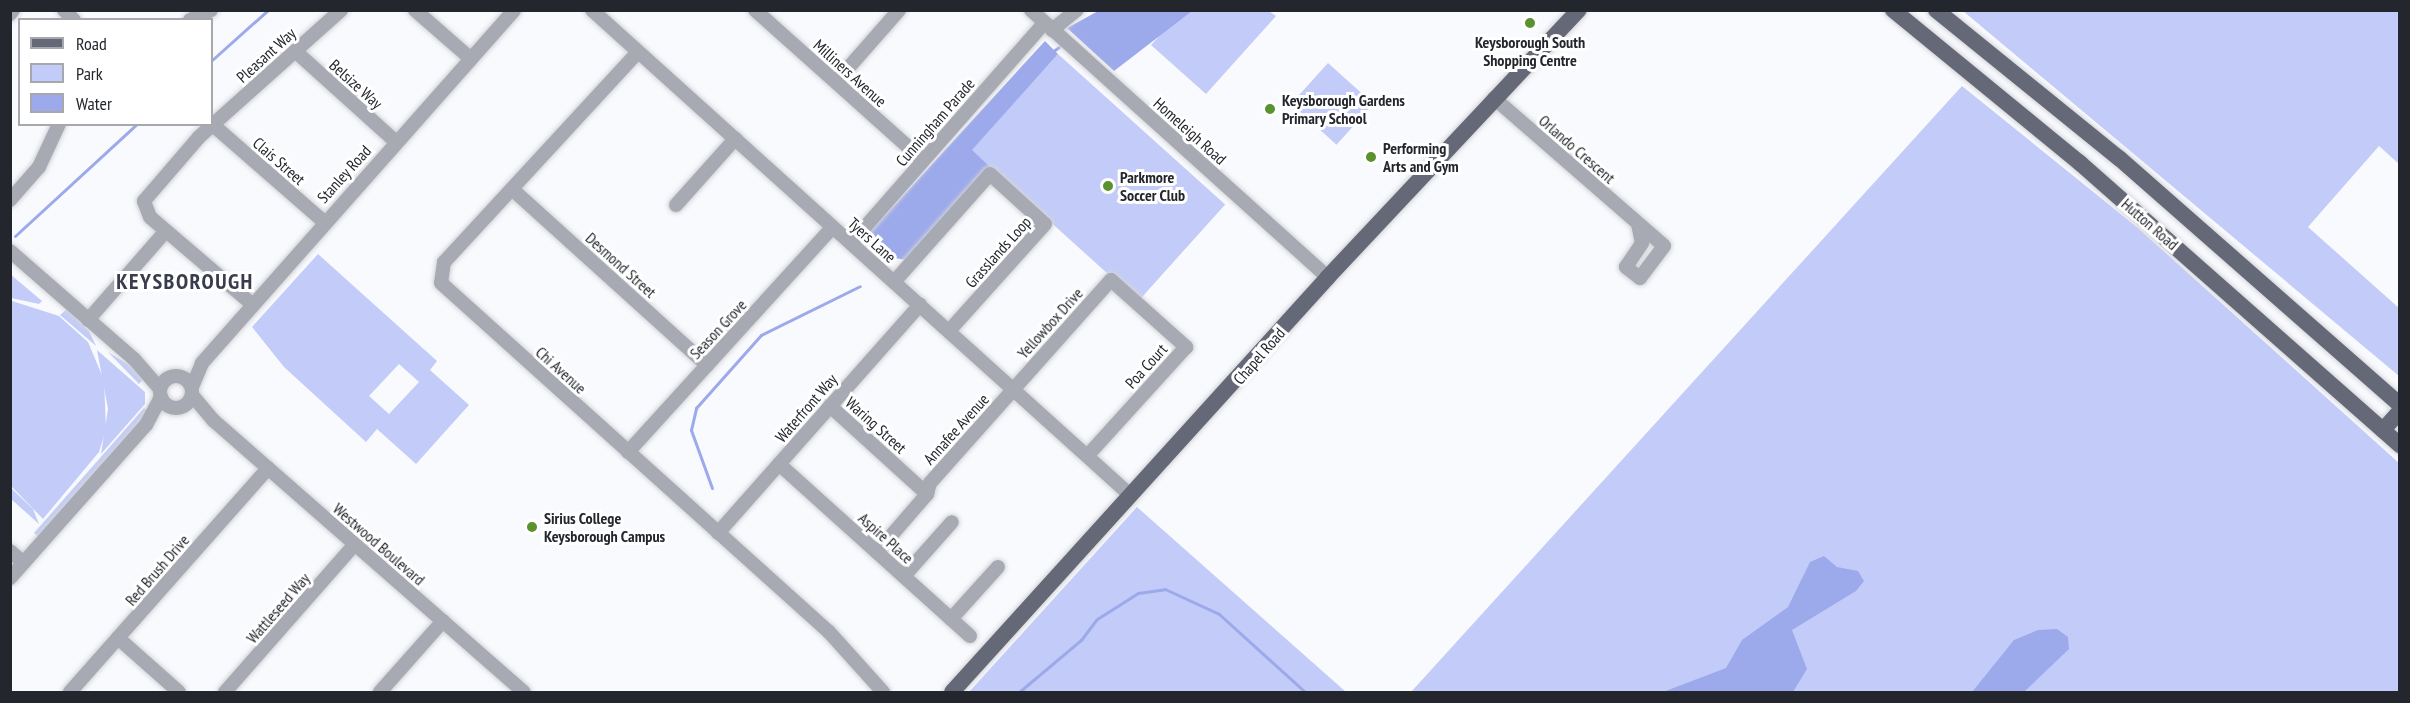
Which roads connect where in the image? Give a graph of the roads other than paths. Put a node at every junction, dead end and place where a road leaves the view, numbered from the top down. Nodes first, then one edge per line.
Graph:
1 (211, 10) edge
2 (341, 10) edge
3 (415, 10) edge
4 (514, 10) edge
5 (592, 10) edge
6 (755, 10) edge
7 (899, 10) edge
8 (1030, 10) edge
9 (1077, 10) edge
10 (1893, 10) edge
11 (1936, 10) edge
12 (1572, 14) edge
13 (194, 18) edge
14 (1048, 26) junction
15 (295, 51) junction
16 (638, 52) junction
17 (471, 59) junction
18 (836, 82) junction
19 (1494, 98) junction
20 (213, 125) edge
21 (58, 126) edge
22 (212, 126) edge
23 (735, 139) junction
24 (396, 141) junction
25 (922, 160) junction
26 (512, 189) junction
27 (10, 200) edge
28 (675, 205) dead end
29 (324, 222) junction
30 (1638, 224) dead end
31 (833, 227) junction
32 (166, 231) junction
33 (851, 243) junction
34 (10, 251) edge
35 (1328, 277) junction
36 (1111, 280) joint
37 (894, 282) junction
38 (253, 305) junction
39 (920, 305) junction
40 (88, 320) junction
41 (949, 331) junction
42 (134, 359) junction
43 (202, 363) junction
44 (707, 365) junction
45 (175, 376) junction
46 (1014, 388) junction
47 (192, 391) junction
48 (161, 393) junction
49 (2400, 405) edge
50 (830, 406) junction
51 (179, 407) junction
52 (2400, 411) edge
53 (213, 420) junction
54 (146, 425) junction
55 (2383, 430) junction
56 (2400, 444) edge
57 (627, 452) junction
58 (1088, 454) junction
59 (779, 464) junction
60 (268, 468) junction
61 (927, 494) junction
62 (1130, 495) junction
63 (952, 522) dead end
64 (718, 533) junction
65 (354, 545) junction
66 (10, 551) edge
67 (877, 552) junction
68 (24, 563) junction
69 (998, 567) dead end
70 (904, 576) junction
71 (10, 578) edge
72 (951, 619) junction
73 (443, 621) junction
74 (970, 636) dead end
75 (118, 638) junction
76 (70, 693) edge
77 (179, 693) edge
78 (225, 693) edge
79 (380, 693) edge
80 (524, 693) edge
81 (883, 693) edge
82 (952, 693) edge

1 - 13 street
2 - 15 street, Pleasant Way
3 - 17 street
4 - 17 street, Stanley Road
5 - 16 street, Tyers Lane
6 - 18 street, Milliners Avenue
7 - 18 street
8 - 14 street, Homeleigh Road
9 - 14 street, Cunningham Parade
10 - 55 main road, Hutton Road
11 - 49 main road, Hutton Road
12 - 19 main road, Chapel Road
14 - 25 street, Cunningham Parade
14 - 35 street, Homeleigh Road
15 - 20 street, Pleasant Way
15 - 24 street, Belsize Way
16 - 23 street, Tyers Lane
16 - 26 street, Chi Avenue
17 - 24 street, Stanley Road
18 - 25 street, Milliners Avenue
19 - 30 street, Orlando Crescent
19 - 35 main road, Chapel Road
20 - 29 street, Clais Street
21 - 27 street
22 - 32 street, Pleasant Way
23 - 28 street
23 - 31 street, Tyers Lane
24 - 29 street, Stanley Road
25 - 33 street, Cunningham Parade
26 - 44 street, Desmond Street
26 - 57 street, Chi Avenue
29 - 38 street, Stanley Road
31 - 33 street, Tyers Lane
31 - 44 street, Season Grove
32 - 38 street
32 - 40 street
33 - 37 street, Tyers Lane
34 - 40 street
35 - 62 main road, Chapel Road
36 - 46 street, Yellowbox Drive
36 - 58 street, Poa Court
37 - 39 street, Tyers Lane
37 - 41 street, Grasslands Loop
38 - 43 street, Stanley Road
39 - 41 street, Tyers Lane
39 - 50 street, Waterfront Way
40 - 42 street
41 - 46 street, Tyers Lane
42 - 45 street
42 - 48 street
43 - 45 street, Stanley Road
43 - 47 street, Stanley Road
44 - 57 street, Season Grove
45 - 47 street, Westwood Boulevard
45 - 48 street, Stanley Road
46 - 58 street, Tyers Lane
46 - 61 street, Annafee Avenue
47 - 51 street, Stanley Road
47 - 53 street, Westwood Boulevard
48 - 51 street, Westwood Boulevard
48 - 54 street
50 - 59 street, Waterfront Way
50 - 61 street, Waring Street
51 - 53 street, Westwood Boulevard
51 - 54 street
52 - 55 main road
53 - 60 street, Westwood Boulevard
54 - 68 street
55 - 56 main road, Hutton Road
57 - 64 street, Chi Avenue
58 - 62 street, Tyers Lane
59 - 64 street, Waterfront Way
59 - 67 street, Aspire Place
60 - 65 street, Westwood Boulevard
60 - 75 street, Red Brush Drive
61 - 67 street, Annafee Avenue
62 - 82 main road, Chapel Road
63 - 70 street
64 - 81 street, Chi Avenue
65 - 73 street, Westwood Boulevard
65 - 78 street, Wattleseed Way
66 - 68 street
67 - 70 street, Aspire Place
68 - 71 street
69 - 72 street
70 - 72 street, Aspire Place
72 - 74 street, Aspire Place
73 - 79 street
73 - 80 street, Westwood Boulevard
75 - 76 street, Red Brush Drive
75 - 77 street

